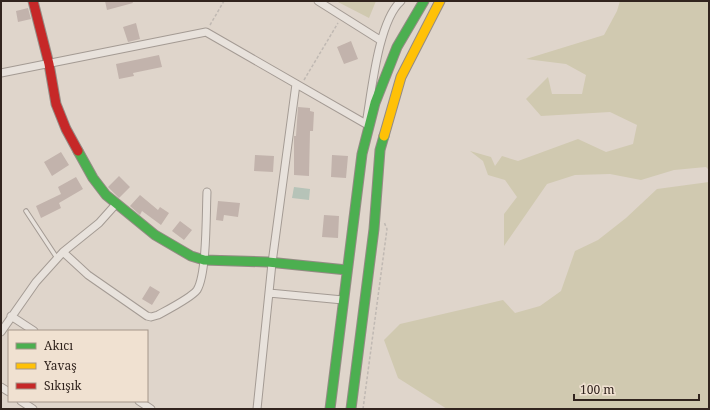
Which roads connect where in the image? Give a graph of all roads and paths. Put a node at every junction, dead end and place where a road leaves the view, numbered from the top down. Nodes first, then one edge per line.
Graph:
1 (33, 1) edge
2 (224, 1) edge
3 (318, 1) edge
4 (401, 1) edge
5 (424, 1) edge
6 (440, 1) edge
7 (342, 16) junction
8 (206, 32) junction
9 (380, 40) junction
10 (49, 64) junction
11 (1, 73) edge
12 (298, 85) junction
13 (366, 124) junction
14 (362, 154) junction
15 (207, 192) dead end
16 (116, 204) junction
17 (26, 211) dead end
18 (384, 222) dead end
19 (63, 252) junction
20 (58, 258) junction
21 (204, 260) junction
22 (272, 263) junction
23 (347, 270) junction
24 (269, 294) junction
25 (343, 300) junction
26 (11, 316) junction
27 (32, 330) edge
28 (1, 332) edge
29 (22, 402) edge
30 (140, 402) edge
31 (33, 409) edge
32 (151, 409) edge
33 (257, 409) edge
34 (330, 409) edge
35 (351, 409) edge
36 (363, 409) edge

1 - 10 main road
2 - 8 path
3 - 7 street
4 - 9 street
5 - 14 main road
6 - 35 main road
7 - 9 street
7 - 12 path
8 - 10 street
8 - 12 street
9 - 13 street
10 - 11 street
10 - 16 main road
12 - 13 street
12 - 22 street
13 - 14 street
14 - 23 main road
15 - 21 street
16 - 19 street
16 - 21 main road
17 - 20 lane
18 - 36 path
19 - 20 street
19 - 21 street
20 - 26 street
21 - 22 main road
22 - 23 main road
22 - 24 street
23 - 25 main road
24 - 25 street
24 - 33 street
25 - 34 main road
26 - 27 street
26 - 28 street
29 - 31 street
30 - 32 street

